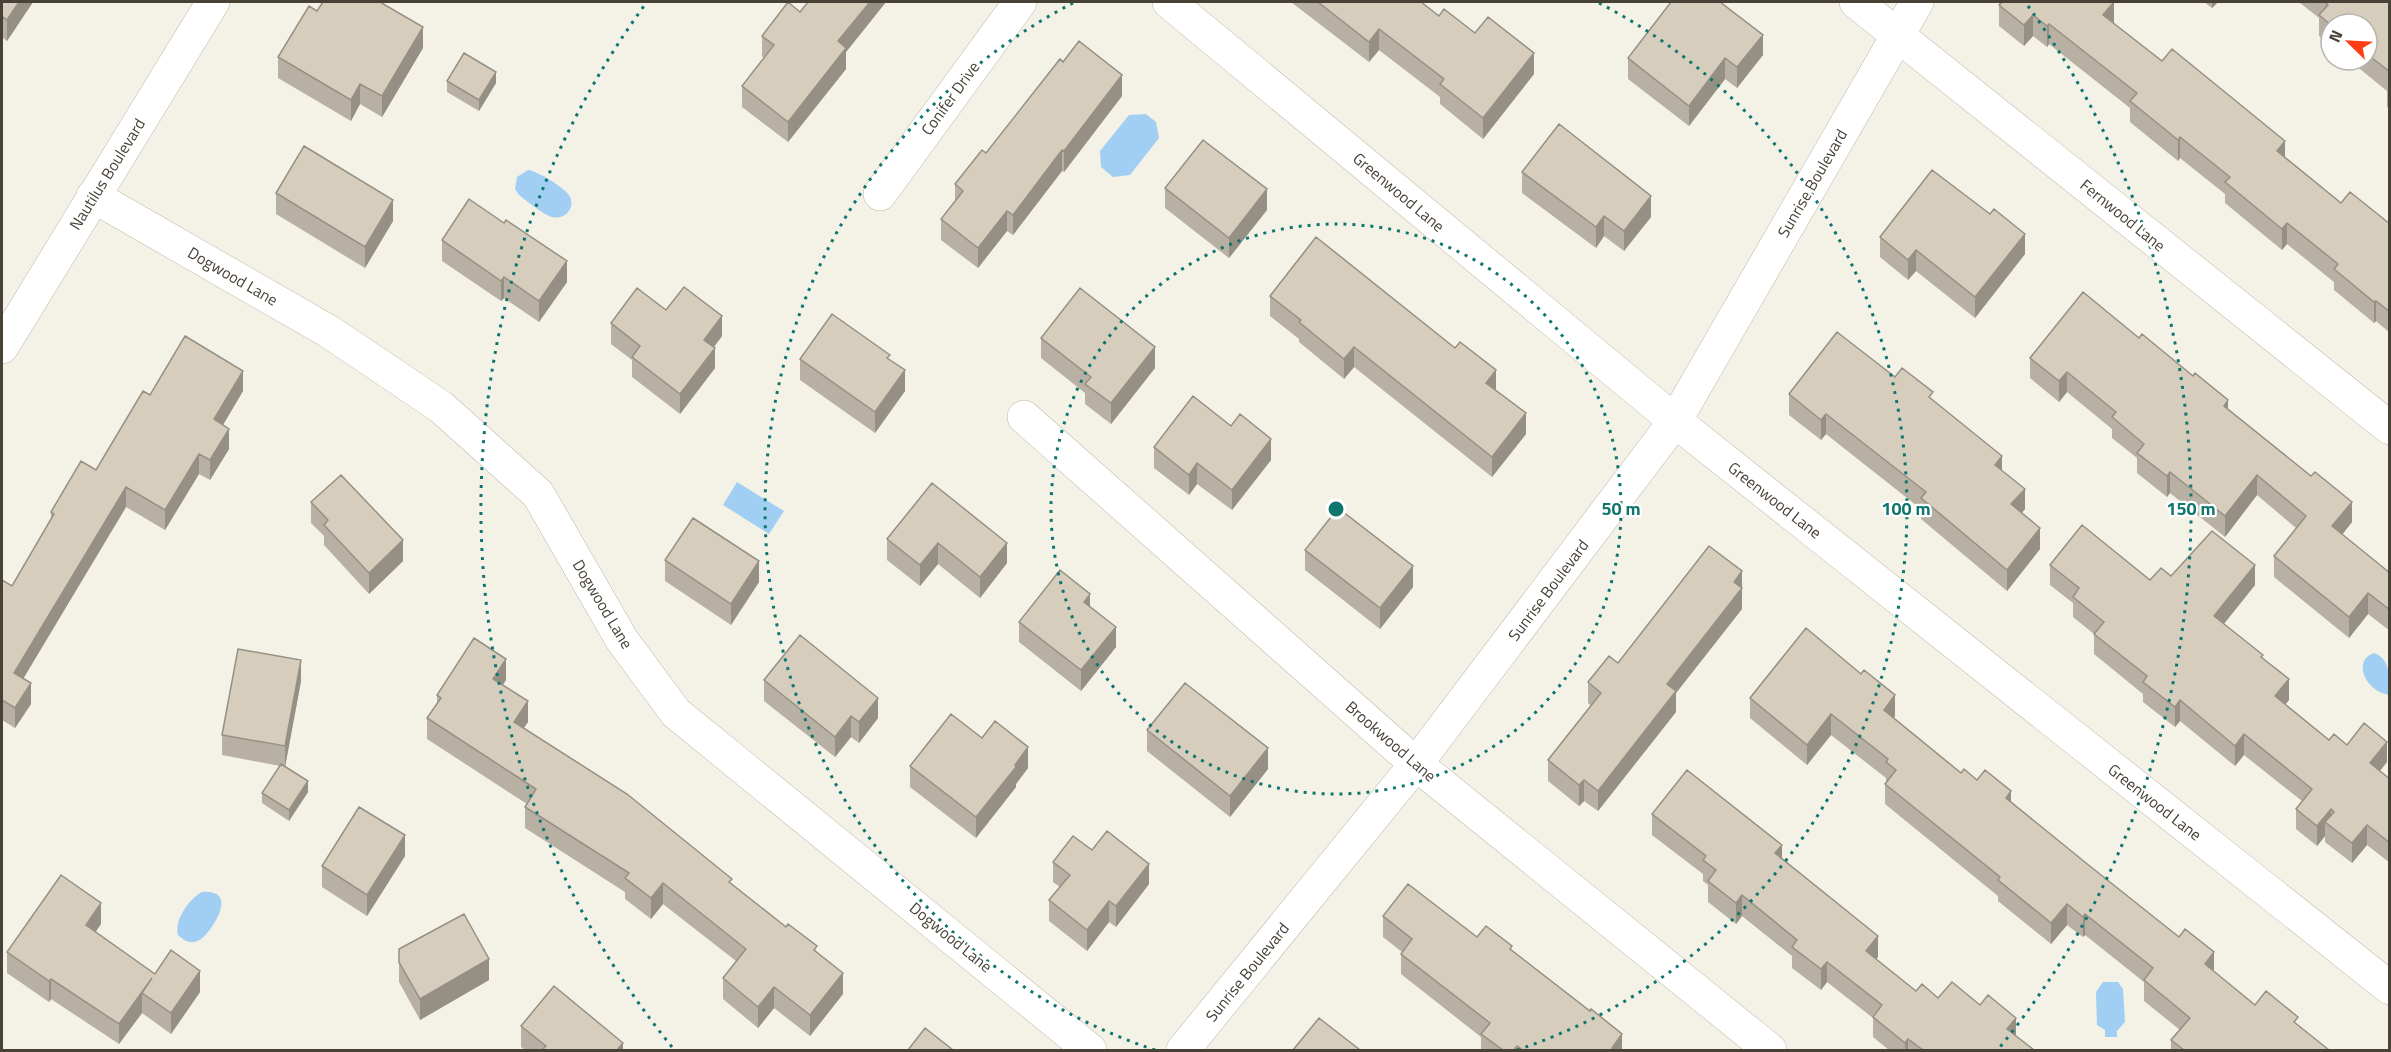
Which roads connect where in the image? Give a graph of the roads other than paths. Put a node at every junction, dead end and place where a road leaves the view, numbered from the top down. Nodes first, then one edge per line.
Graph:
1 (213, 2) edge
2 (1020, 2) edge
3 (1169, 2) edge
4 (1856, 2) edge
5 (1917, 2) edge
6 (1898, 35) junction
7 (880, 194) dead end
8 (93, 196) junction
9 (2, 347) edge
10 (1024, 417) dead end
11 (1675, 421) junction
12 (2390, 428) edge
13 (1416, 764) junction
14 (2390, 988) edge
15 (1090, 1050) edge
16 (1183, 1050) edge
17 (1770, 1050) edge

1 - 8 street, Nautilus Boulevard
2 - 7 street, Conifer Drive
3 - 11 street, Greenwood Lane
4 - 6 street, Fernwood Lane
5 - 6 street, Sunrise Boulevard
6 - 11 street, Sunrise Boulevard
6 - 12 street, Fernwood Lane
8 - 9 street, Nautilus Boulevard
8 - 15 street, Dogwood Lane
10 - 13 street, Brookwood Lane
11 - 13 street, Sunrise Boulevard
11 - 14 street, Greenwood Lane
13 - 16 street, Sunrise Boulevard
13 - 17 street, Brookwood Lane

